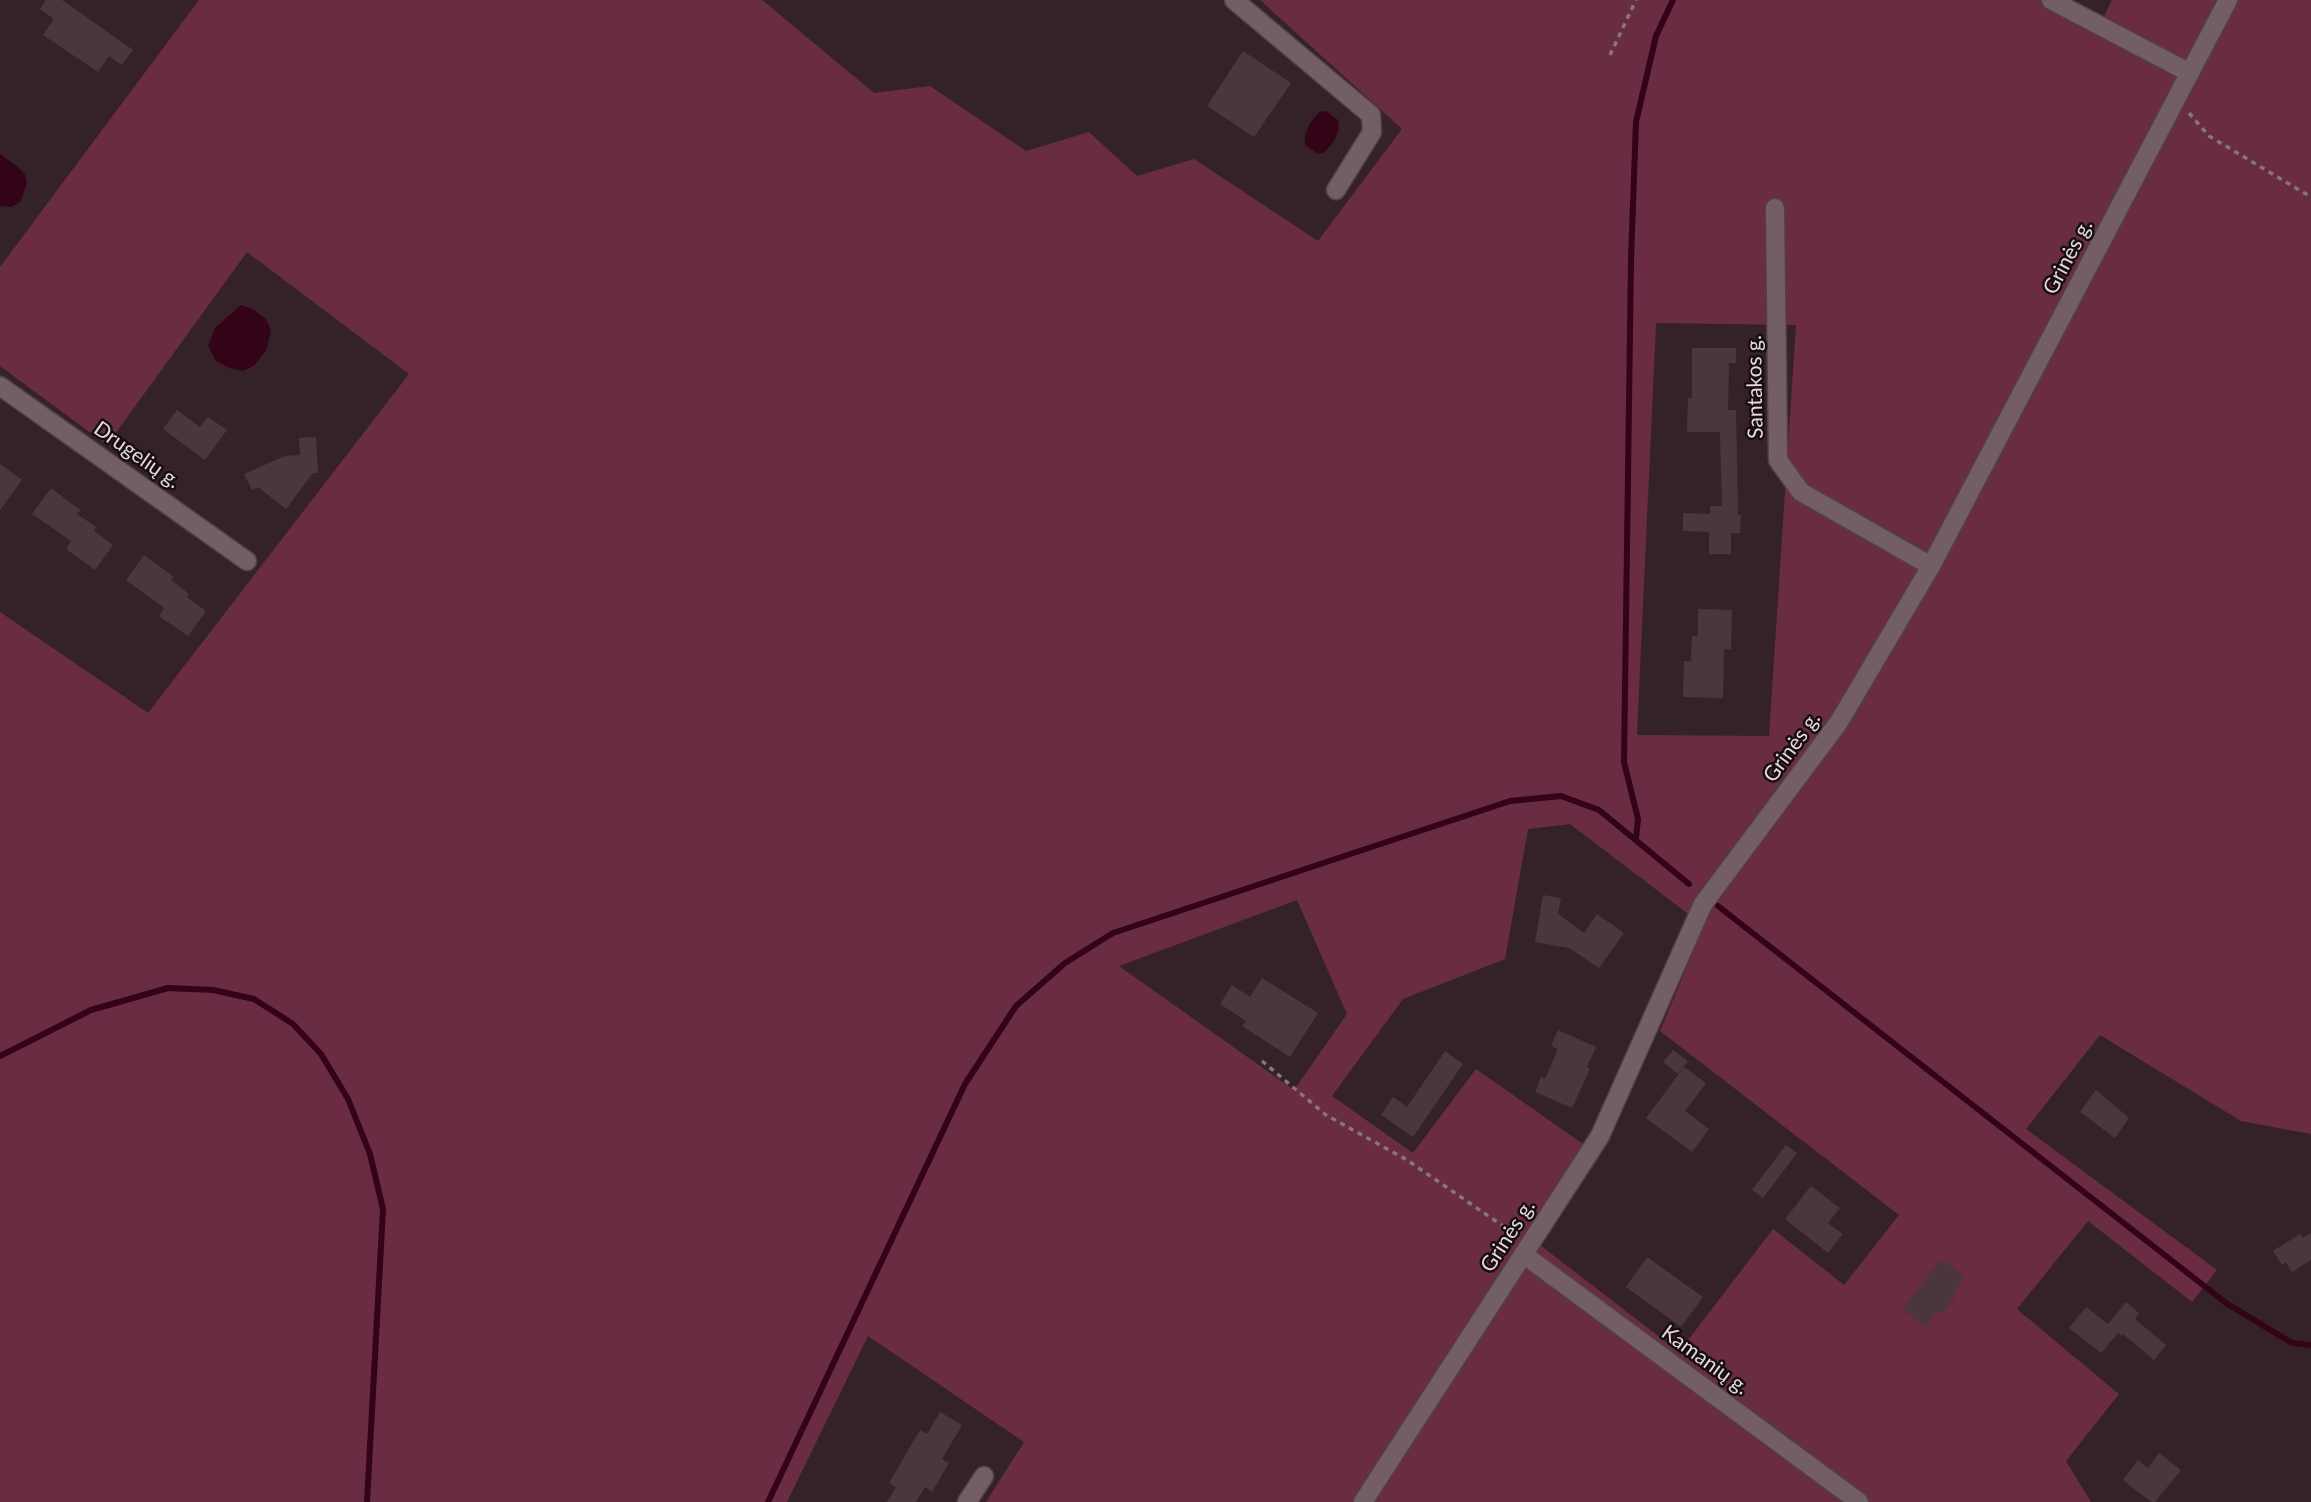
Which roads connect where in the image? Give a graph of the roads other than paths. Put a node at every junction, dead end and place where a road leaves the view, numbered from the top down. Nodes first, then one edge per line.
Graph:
1 (1234, 0) edge
2 (2051, 0) edge
3 (2228, 0) edge
4 (2190, 72) junction
5 (1336, 190) dead end
6 (1775, 208) dead end
7 (0, 386) edge
8 (247, 561) dead end
9 (1931, 566) junction
10 (1526, 1249) junction
11 (984, 1476) dead end
12 (967, 1502) edge
13 (1363, 1502) edge
14 (1859, 1502) edge

1 - 5 street
2 - 4 street
3 - 4 street, Grinės g.
4 - 9 street, Grinės g.
6 - 9 street, Santakos g.
7 - 8 street, Drugelių g.
9 - 10 street, Grinės g.
10 - 13 street, Grinės g.
10 - 14 street, Kamanių g.
11 - 12 street

